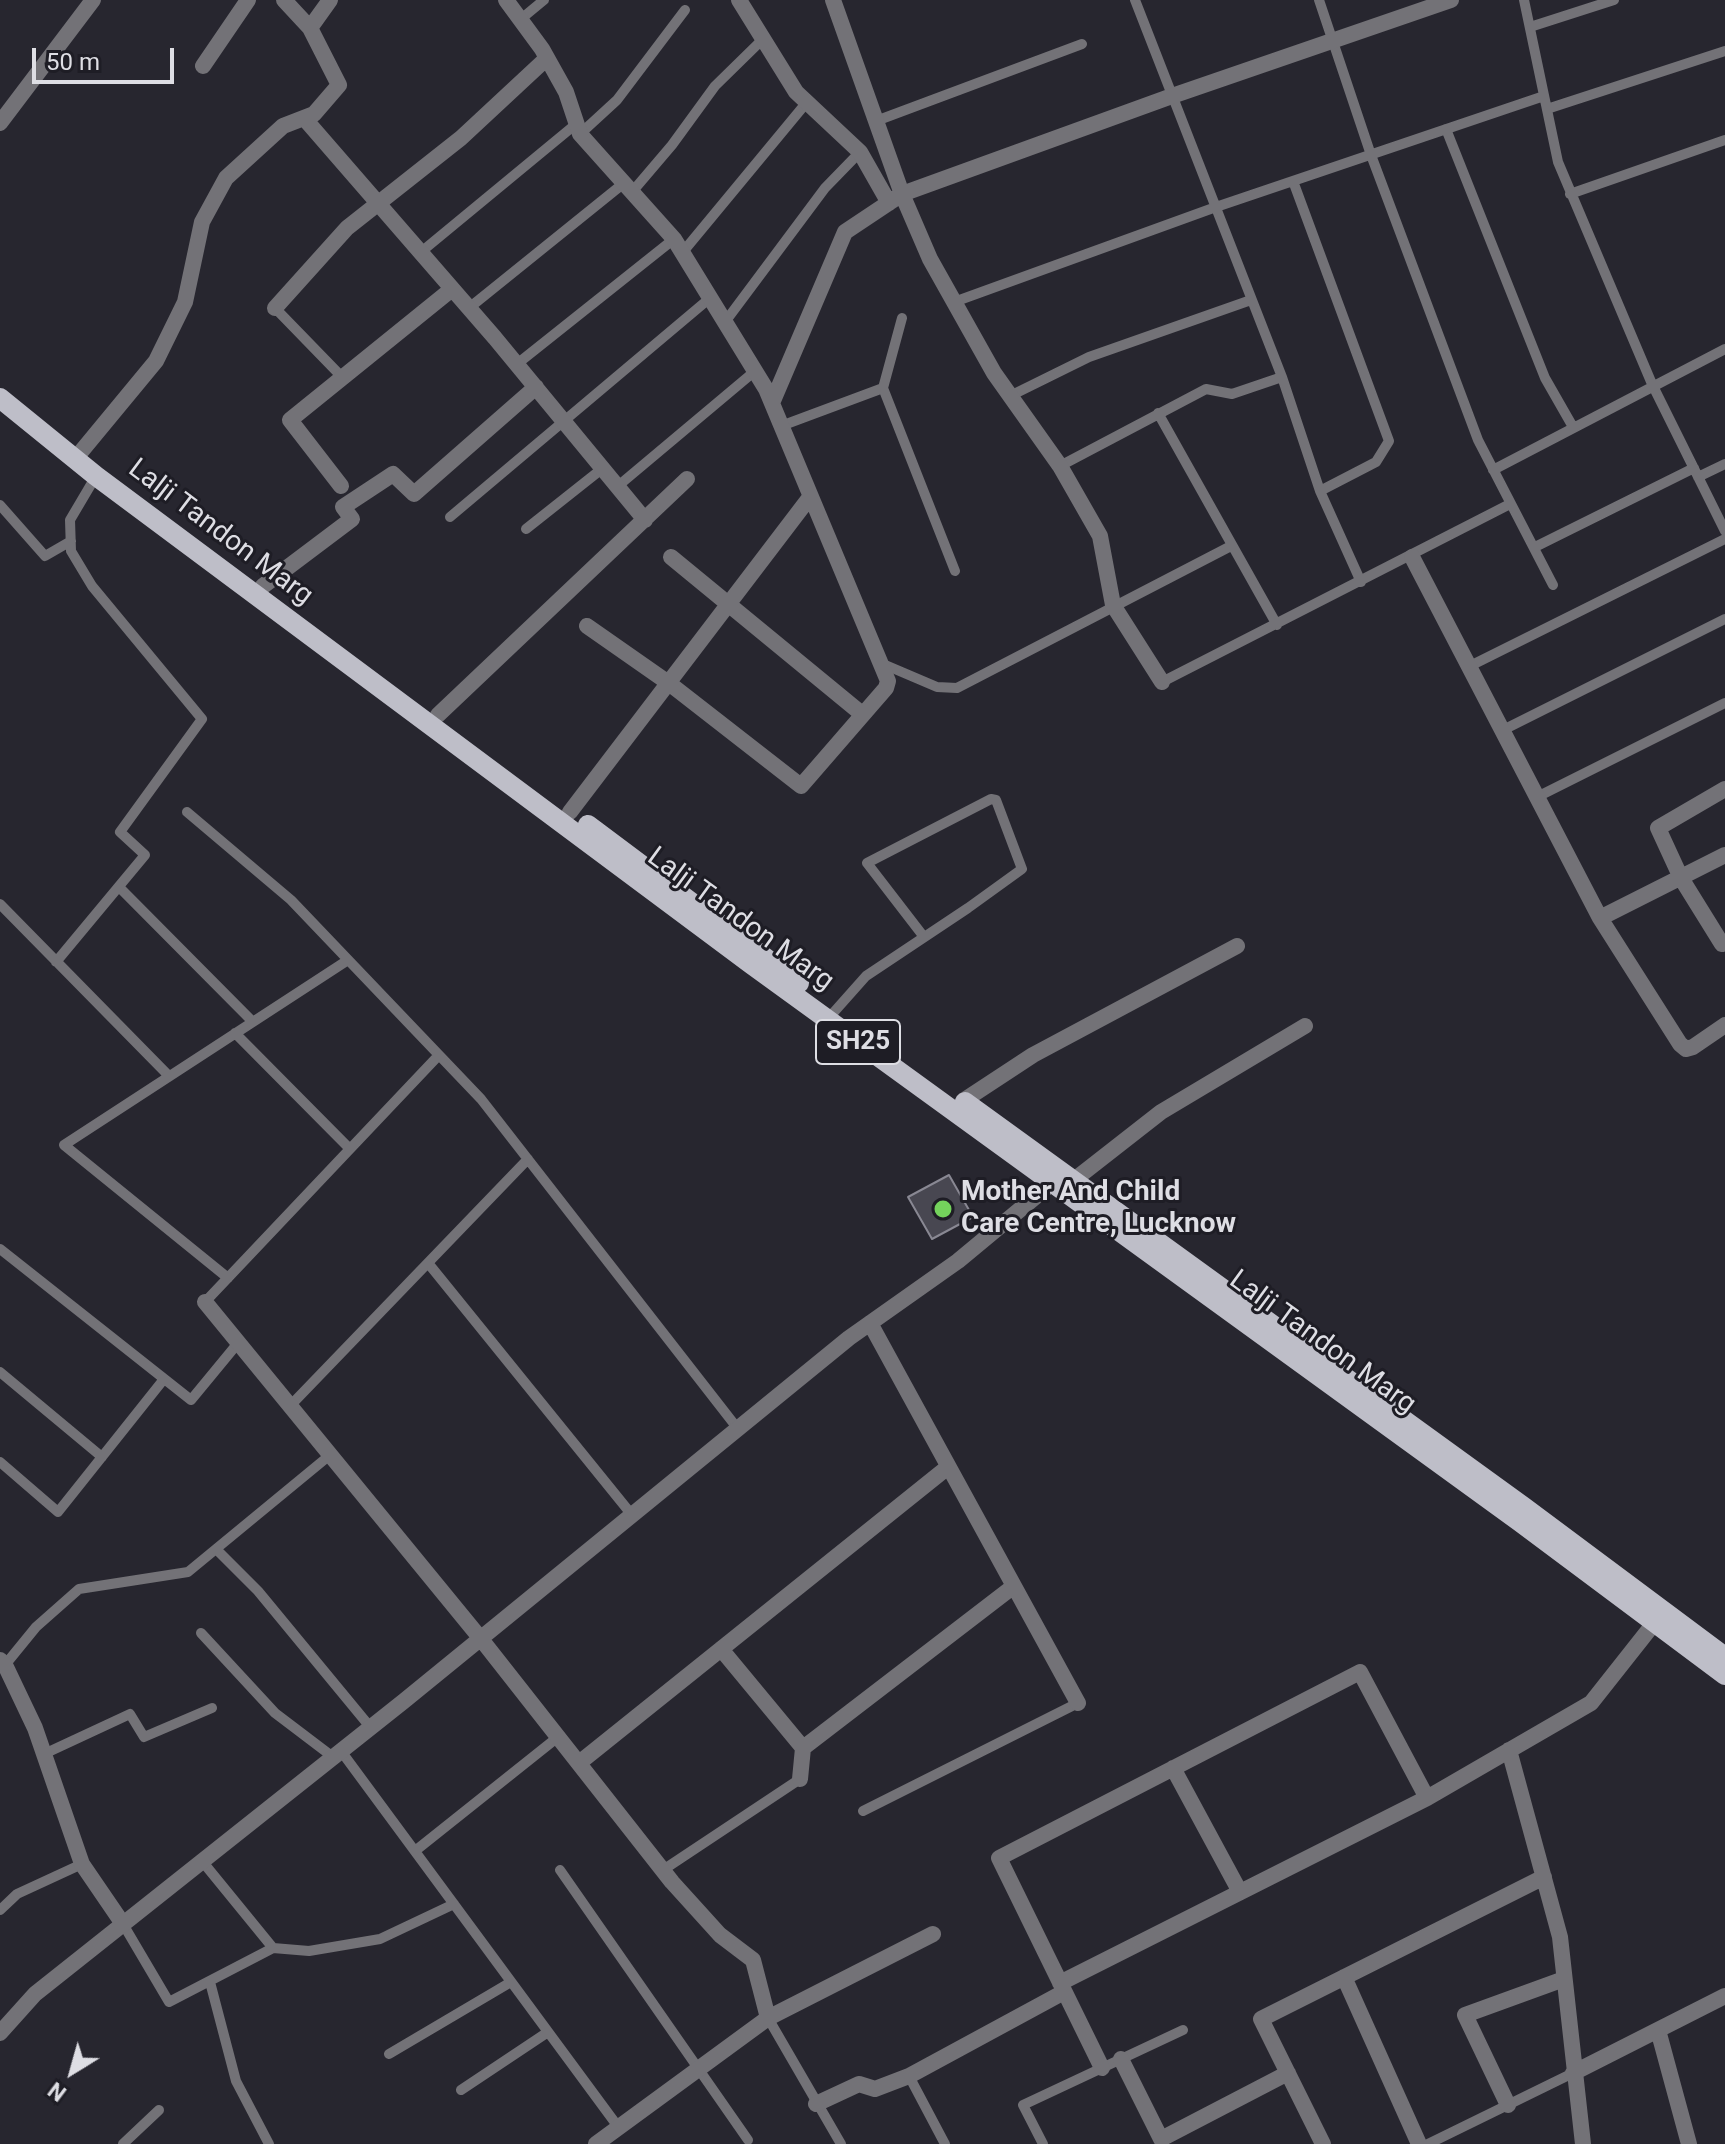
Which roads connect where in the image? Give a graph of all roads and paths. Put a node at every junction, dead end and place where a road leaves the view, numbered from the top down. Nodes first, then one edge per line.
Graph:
1 (93, 0) edge
2 (248, 0) edge
3 (284, 0) edge
4 (330, 0) edge
5 (506, 0) edge
6 (544, 0) edge
7 (739, 0) edge
8 (833, 0) edge
9 (1135, 0) edge
10 (1319, 0) edge
11 (1451, 0) edge
12 (1524, 0) edge
13 (1614, 0) edge
14 (1586, 4) edge
15 (685, 10) dead end
16 (521, 19) junction
17 (1530, 27) junction
18 (310, 28) junction
19 (763, 39) junction
20 (1333, 40) junction
21 (1082, 44) dead end
22 (1725, 51) edge
23 (547, 58) junction
24 (203, 66) dead end
25 (1172, 96) junction
26 (1544, 96) junction
27 (807, 102) junction
28 (1547, 109) junction
29 (304, 118) junction
30 (876, 121) junction
31 (0, 123) edge
32 (578, 129) junction
33 (1446, 129) junction
34 (1725, 140) edge
35 (860, 152) junction
36 (1371, 155) junction
37 (1293, 181) junction
38 (628, 187) junction
39 (1570, 194) junction
40 (895, 199) junction
41 (379, 204) junction
42 (1216, 207) junction
43 (678, 246) junction
44 (421, 252) junction
45 (452, 289) junction
46 (710, 298) junction
47 (1251, 300) junction
48 (954, 302) junction
49 (275, 308) joint
50 (469, 308) junction
51 (902, 318) dead end
52 (725, 322) junction
53 (1725, 349) edge
54 (517, 364) junction
55 (755, 371) junction
56 (342, 377) junction
57 (1282, 377) junction
58 (0, 383) edge
59 (1652, 384) junction
60 (536, 387) junction
61 (883, 388) junction
62 (1010, 396) junction
63 (0, 398) edge
64 (772, 403) junction
65 (1158, 413) junction
66 (565, 423) junction
67 (781, 426) junction
68 (1573, 427) junction
69 (77, 454) junction
70 (1725, 464) edge
71 (1060, 466) junction
72 (603, 468) junction
73 (1493, 470) junction
74 (1696, 473) junction
75 (96, 476) junction
76 (687, 479) dead end
77 (341, 486) dead end
78 (618, 486) junction
79 (1320, 491) junction
80 (810, 497) junction
81 (1510, 504) junction
82 (0, 505) edge
83 (450, 517) dead end
84 (645, 520) junction
85 (526, 529) dead end
86 (1725, 531) edge
87 (1725, 539) edge
88 (71, 541) junction
89 (1231, 546) junction
90 (1535, 547) junction
91 (671, 557) dead end
92 (1412, 557) junction
93 (955, 571) dead end
94 (1361, 582) junction
95 (1553, 585) dead end
96 (263, 586) junction
97 (730, 604) junction
98 (1113, 605) junction
99 (1725, 619) edge
100 (1277, 625) junction
101 (587, 626) dead end
102 (883, 664) junction
103 (1470, 666) junction
104 (1162, 682) joint
105 (670, 684) junction
106 (1725, 703) edge
107 (862, 714) junction
108 (438, 715) junction
109 (1503, 730) junction
110 (463, 742) junction
111 (1725, 789) edge
112 (1537, 797) junction
113 (187, 812) dead end
114 (570, 812) junction
115 (1725, 855) edge
116 (1681, 878) junction
117 (119, 887) junction
118 (0, 904) edge
119 (1600, 918) junction
120 (924, 937) junction
121 (1722, 944) dead end
122 (1237, 946) dead end
123 (348, 960) junction
124 (56, 962) junction
125 (832, 1016) junction
126 (253, 1022) junction
127 (1725, 1025) edge
128 (1305, 1026) dead end
129 (235, 1033) junction
130 (439, 1055) junction
131 (169, 1076) junction
132 (963, 1101) junction
133 (350, 1149) junction
134 (528, 1159) junction
135 (1061, 1177) junction
136 (0, 1249) edge
137 (428, 1263) junction
138 (228, 1278) junction
139 (205, 1302) joint
140 (870, 1323) junction
141 (238, 1343) junction
142 (0, 1372) edge
143 (164, 1379) junction
144 (290, 1406) junction
145 (738, 1429) junction
146 (330, 1455) junction
147 (102, 1457) junction
148 (0, 1462) edge
149 (948, 1467) junction
150 (632, 1515) junction
151 (1532, 1522) junction
152 (216, 1549) junction
153 (1014, 1586) junction
154 (1655, 1622) junction
155 (201, 1633) dead end
156 (481, 1639) junction
157 (721, 1649) junction
158 (1725, 1657) edge
159 (3, 1663) edge
160 (1725, 1675) edge
161 (1078, 1703) joint
162 (212, 1708) dead end
163 (371, 1728) junction
164 (558, 1737) junction
165 (803, 1748) junction
166 (1509, 1750) junction
167 (44, 1754) junction
168 (337, 1754) junction
169 (579, 1763) junction
170 (1173, 1768) junction
171 (800, 1779) joint
172 (1427, 1798) junction
173 (863, 1811) dead end
174 (415, 1851) junction
175 (202, 1861) junction
176 (82, 1864) junction
177 (560, 1870) dead end
178 (663, 1870) junction
179 (1544, 1877) junction
180 (1240, 1892) junction
181 (454, 1904) junction
182 (0, 1910) edge
183 (123, 1924) junction
184 (933, 1934) dead end
185 (273, 1948) junction
186 (1344, 1977) junction
187 (1564, 1979) junction
188 (210, 1982) junction
189 (511, 1982) junction
190 (1062, 1988) junction
191 (1725, 1996) edge
192 (768, 2018) junction
193 (1183, 2030) dead end
194 (1658, 2030) junction
195 (548, 2032) junction
196 (0, 2033) edge
197 (389, 2054) dead end
198 (1121, 2059) junction
199 (1102, 2068) junction
200 (699, 2069) junction
201 (1288, 2073) junction
202 (1573, 2073) junction
203 (909, 2076) junction
204 (461, 2090) dead end
205 (816, 2104) junction
206 (1508, 2105) junction
207 (159, 2110) dead end
208 (619, 2128) junction
209 (748, 2140) dead end
210 (123, 2144) edge
211 (269, 2144) edge
212 (596, 2144) edge
213 (841, 2144) edge
214 (945, 2144) edge
215 (1043, 2144) edge
216 (1323, 2144) edge
217 (1419, 2144) edge
218 (1428, 2144) edge
219 (1583, 2144) edge
220 (1689, 2144) edge

1 - 31 street
2 - 24 street
3 - 18 street
4 - 18 street
5 - 16 street
6 - 16 lane
7 - 19 street
8 - 30 street
9 - 25 lane
10 - 20 lane
11 - 20 street
12 - 17 lane
13 - 14 lane
14 - 17 lane
15 - 32 lane
16 - 23 street
17 - 26 lane
18 - 29 street
19 - 27 street
19 - 38 lane
20 - 25 street
20 - 36 lane
21 - 30 lane
22 - 28 lane
23 - 32 street
23 - 41 street
25 - 40 street
25 - 42 lane
26 - 28 lane
26 - 33 lane
27 - 35 street
27 - 43 lane
28 - 39 lane
29 - 41 street
29 - 69 street
30 - 40 street
32 - 38 street
32 - 44 lane
33 - 36 lane
33 - 68 lane
34 - 39 lane
35 - 40 street
35 - 52 lane
36 - 37 lane
36 - 73 lane
37 - 42 lane
37 - 79 lane
38 - 43 street
38 - 50 lane
39 - 59 lane
40 - 48 street
40 - 64 street
41 - 44 street
41 - 49 street
42 - 47 lane
42 - 48 lane
43 - 46 street
43 - 54 lane
44 - 45 street
45 - 50 street
45 - 56 street
46 - 52 street
46 - 66 lane
47 - 57 lane
47 - 62 lane
48 - 62 street
49 - 56 lane
50 - 54 street
51 - 61 lane
52 - 55 street
53 - 59 lane
54 - 60 street
55 - 64 street
55 - 78 lane
56 - 77 street
57 - 65 lane
57 - 79 lane
58 - 69 main road, Lalji Tandon Marg / SH25
59 - 68 lane
59 - 74 lane
60 - 66 street
60 - 96 street
61 - 67 lane
61 - 93 lane
62 - 71 street
63 - 69 main road, Lalji Tandon Marg / SH25
64 - 67 street
65 - 71 lane
65 - 89 lane
66 - 72 street
66 - 83 lane
67 - 80 street
68 - 73 lane
69 - 75 main road, Lalji Tandon Marg / SH25
69 - 96 main road, Lalji Tandon Marg / SH25
70 - 74 lane
71 - 98 street
72 - 78 street
72 - 85 lane
73 - 81 lane
74 - 86 lane
74 - 90 lane
75 - 88 lane
75 - 110 main road, Lalji Tandon Marg / SH25
76 - 84 street
78 - 84 street
79 - 94 lane
80 - 97 street
80 - 102 street
81 - 90 lane
81 - 92 lane
82 - 88 lane
84 - 108 street
87 - 103 lane
88 - 117 lane
89 - 98 lane
89 - 100 lane
90 - 95 lane
91 - 97 street
92 - 94 lane
92 - 103 street
94 - 100 lane
96 - 108 main road, Lalji Tandon Marg / SH25
97 - 105 street
97 - 107 street
98 - 102 lane
98 - 104 street
99 - 109 lane
100 - 104 lane
101 - 105 street
102 - 107 street
103 - 109 street
105 - 107 street
105 - 114 street
106 - 112 lane
108 - 110 main road, Lalji Tandon Marg / SH25
109 - 112 street
110 - 114 main road, Lalji Tandon Marg / SH25
110 - 125 main road, Lalji Tandon Marg / SH25
111 - 116 street
112 - 119 street
113 - 123 lane
114 - 125 main road, Lalji Tandon Marg / SH25
115 - 116 street
116 - 119 street
116 - 121 street
117 - 124 lane
117 - 126 lane
118 - 124 lane
119 - 127 street
120 - 120 lane
120 - 125 lane
122 - 132 street
123 - 126 lane
123 - 130 lane
124 - 131 lane
125 - 132 main road, Lalji Tandon Marg / SH25
125 - 135 main road, Lalji Tandon Marg / SH25
126 - 129 lane
128 - 135 street
129 - 131 lane
129 - 133 lane
130 - 133 lane
130 - 134 lane
131 - 138 lane
132 - 135 main road, Lalji Tandon Marg / SH25
133 - 138 lane
134 - 137 lane
134 - 145 lane
135 - 140 street
135 - 151 main road, Lalji Tandon Marg / SH25
136 - 143 lane
137 - 144 lane
137 - 150 lane
138 - 139 lane
139 - 141 street
140 - 145 street
140 - 149 street
141 - 143 lane
141 - 144 street
142 - 147 lane
143 - 147 lane
144 - 146 street
145 - 150 street
146 - 152 lane
146 - 156 street
147 - 148 lane
149 - 153 street
149 - 157 street
150 - 156 street
151 - 154 main road, Lalji Tandon Marg / SH25
151 - 158 main road, Lalji Tandon Marg / SH25
152 - 159 lane
152 - 163 lane
153 - 161 street
153 - 165 street
154 - 160 main road, Lalji Tandon Marg / SH25
154 - 166 street
155 - 168 lane
156 - 163 street
156 - 164 street
157 - 165 street
157 - 169 street
159 - 167 street
161 - 173 lane
162 - 167 lane
163 - 168 street
164 - 169 street
164 - 174 lane
165 - 171 street
166 - 172 street
166 - 179 street
167 - 176 street
168 - 174 lane
168 - 175 street
169 - 178 street
170 - 172 street
170 - 180 street
170 - 190 street
171 - 178 lane
172 - 180 street
174 - 181 lane
175 - 183 street
175 - 185 lane
176 - 182 lane
176 - 183 street
177 - 200 lane
178 - 192 street
179 - 186 street
179 - 187 street
180 - 190 street
181 - 185 lane
181 - 189 lane
183 - 188 lane
183 - 196 street
184 - 192 street
185 - 188 lane
186 - 201 street
186 - 217 street
187 - 202 street
187 - 206 street
188 - 211 lane
189 - 195 lane
189 - 197 lane
190 - 199 street
190 - 203 street
191 - 194 street
192 - 200 street
192 - 205 lane
193 - 198 lane
194 - 202 street
194 - 220 street
195 - 204 lane
195 - 208 lane
198 - 199 lane
198 - 201 street
199 - 215 lane
200 - 208 street
200 - 209 lane
201 - 216 street
202 - 206 lane
202 - 219 street
203 - 205 street
203 - 214 lane
205 - 213 lane
206 - 218 lane
207 - 210 lane
208 - 212 street

